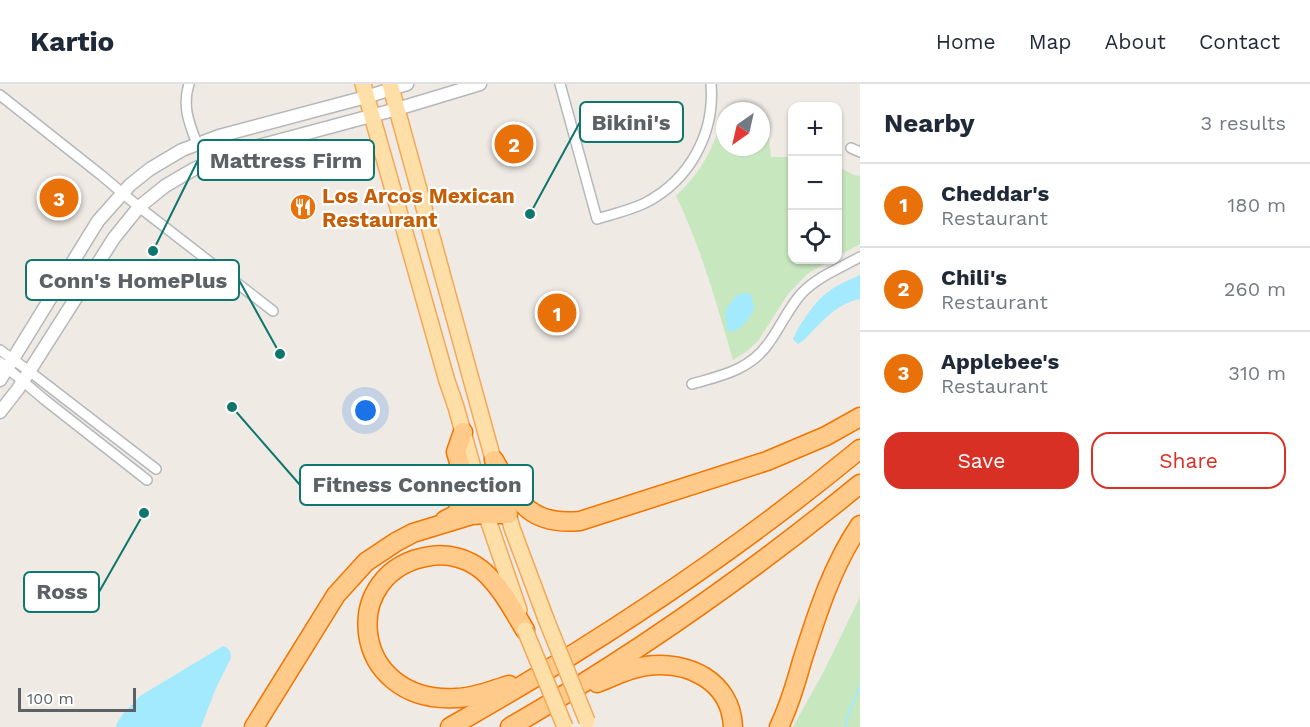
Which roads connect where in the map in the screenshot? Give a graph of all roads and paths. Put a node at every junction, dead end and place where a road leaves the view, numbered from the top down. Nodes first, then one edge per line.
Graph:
1 (189, 84) edge
2 (407, 84) edge
3 (480, 84) edge
4 (560, 84) edge
5 (711, 84) edge
6 (390, 86) edge
7 (365, 90) edge
8 (0, 95) edge
9 (397, 109) junction
10 (372, 116) junction
11 (197, 144) junction
12 (122, 194) junction
13 (139, 207) junction
14 (860, 257) edge
15 (273, 311) dead end
16 (0, 350) edge
17 (7, 363) edge
18 (29, 371) junction
19 (0, 380) edge
20 (22, 382) junction
21 (692, 384) dead end
22 (0, 412) edge
23 (860, 417) edge
24 (463, 432) junction
25 (860, 449) edge
26 (494, 460) junction
27 (156, 469) dead end
28 (147, 480) dead end
29 (860, 484) edge
30 (486, 514) junction
31 (508, 514) junction
32 (860, 525) edge
33 (433, 527) junction
34 (525, 630) junction
35 (534, 677) junction
36 (568, 694) junction
37 (589, 724) edge
38 (254, 727) edge
39 (450, 727) edge
40 (510, 727) edge
41 (565, 727) edge
42 (733, 727) edge
43 (779, 727) edge

1 - 11 street
2 - 6 street
3 - 9 street
4 - 5 street
6 - 7 street
6 - 9 main road
7 - 10 main road
7 - 11 street
8 - 12 street
9 - 10 street
9 - 26 main road
10 - 13 street
10 - 24 main road
11 - 12 street
12 - 13 street
12 - 17 street
13 - 15 street
13 - 18 street
14 - 21 street
16 - 17 street
17 - 18 street
17 - 19 street
17 - 20 street
18 - 20 street
18 - 27 street
20 - 22 street
20 - 28 street
23 - 26 highway
24 - 30 main road
24 - 33 highway
25 - 35 highway
26 - 31 main road
29 - 36 highway
30 - 31 highway
30 - 33 highway
30 - 34 main road
31 - 37 main road, bridge
32 - 43 highway
33 - 38 highway
34 - 35 highway
34 - 41 main road, bridge
35 - 39 highway
36 - 40 highway
36 - 42 highway

